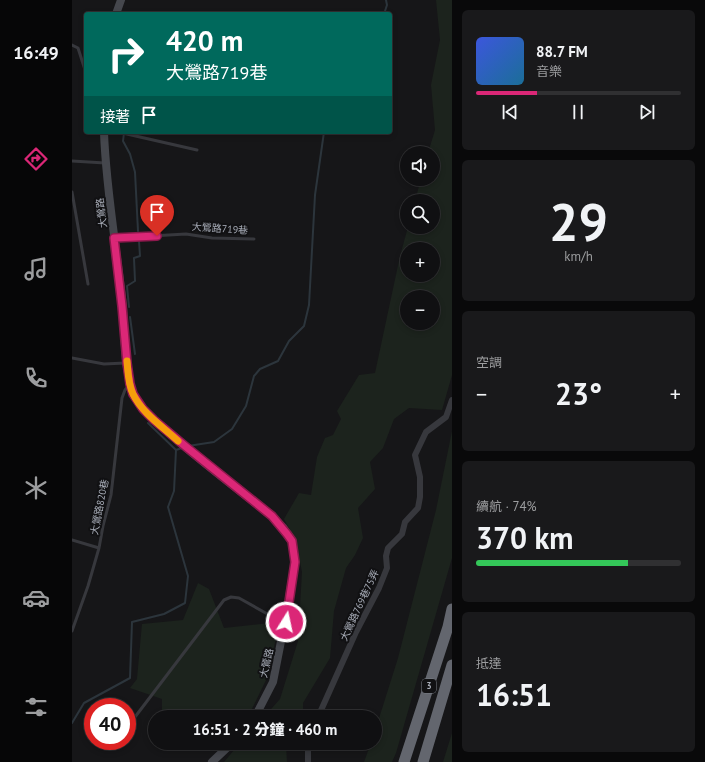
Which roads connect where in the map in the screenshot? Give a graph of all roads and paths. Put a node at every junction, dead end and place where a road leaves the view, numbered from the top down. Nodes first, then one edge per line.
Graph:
1 (121, 0) edge
2 (117, 12) edge
3 (72, 45) edge
4 (84, 67) edge
5 (104, 134) edge
6 (127, 134) edge
7 (197, 150) dead end
8 (72, 161) edge
9 (105, 163) junction
10 (72, 192) edge
11 (74, 208) edge
12 (114, 238) junction
13 (254, 239) dead end
14 (88, 284) dead end
15 (72, 358) edge
16 (127, 363) junction
17 (130, 384) junction
18 (452, 400) edge
19 (72, 540) edge
20 (99, 548) junction
21 (452, 610) edge
22 (286, 622) junction
23 (72, 631) edge
24 (452, 665) edge
25 (259, 710) edge
26 (321, 710) edge
27 (136, 716) edge
28 (225, 750) edge
29 (308, 750) edge
30 (212, 762) edge
31 (308, 762) edge
32 (404, 762) edge
33 (423, 762) edge

1 - 2 street
3 - 4 lane
5 - 9 street, 大鶯路
6 - 7 lane
8 - 9 lane
9 - 12 street, 大鶯路
10 - 11 lane
11 - 14 lane
12 - 13 lane, 大鶯路719巷
12 - 16 street, 大鶯路
15 - 16 lane
16 - 17 street, 大鶯路
17 - 20 lane, 大鶯路820巷
17 - 22 street, 大鶯路
18 - 26 street, 大鶯路769巷75弄
19 - 20 lane
20 - 23 lane, 大鶯路820巷
21 - 32 highway, 3
22 - 25 street, 大鶯路
22 - 27 lane
24 - 33 highway, 3
28 - 30 street
29 - 31 street

